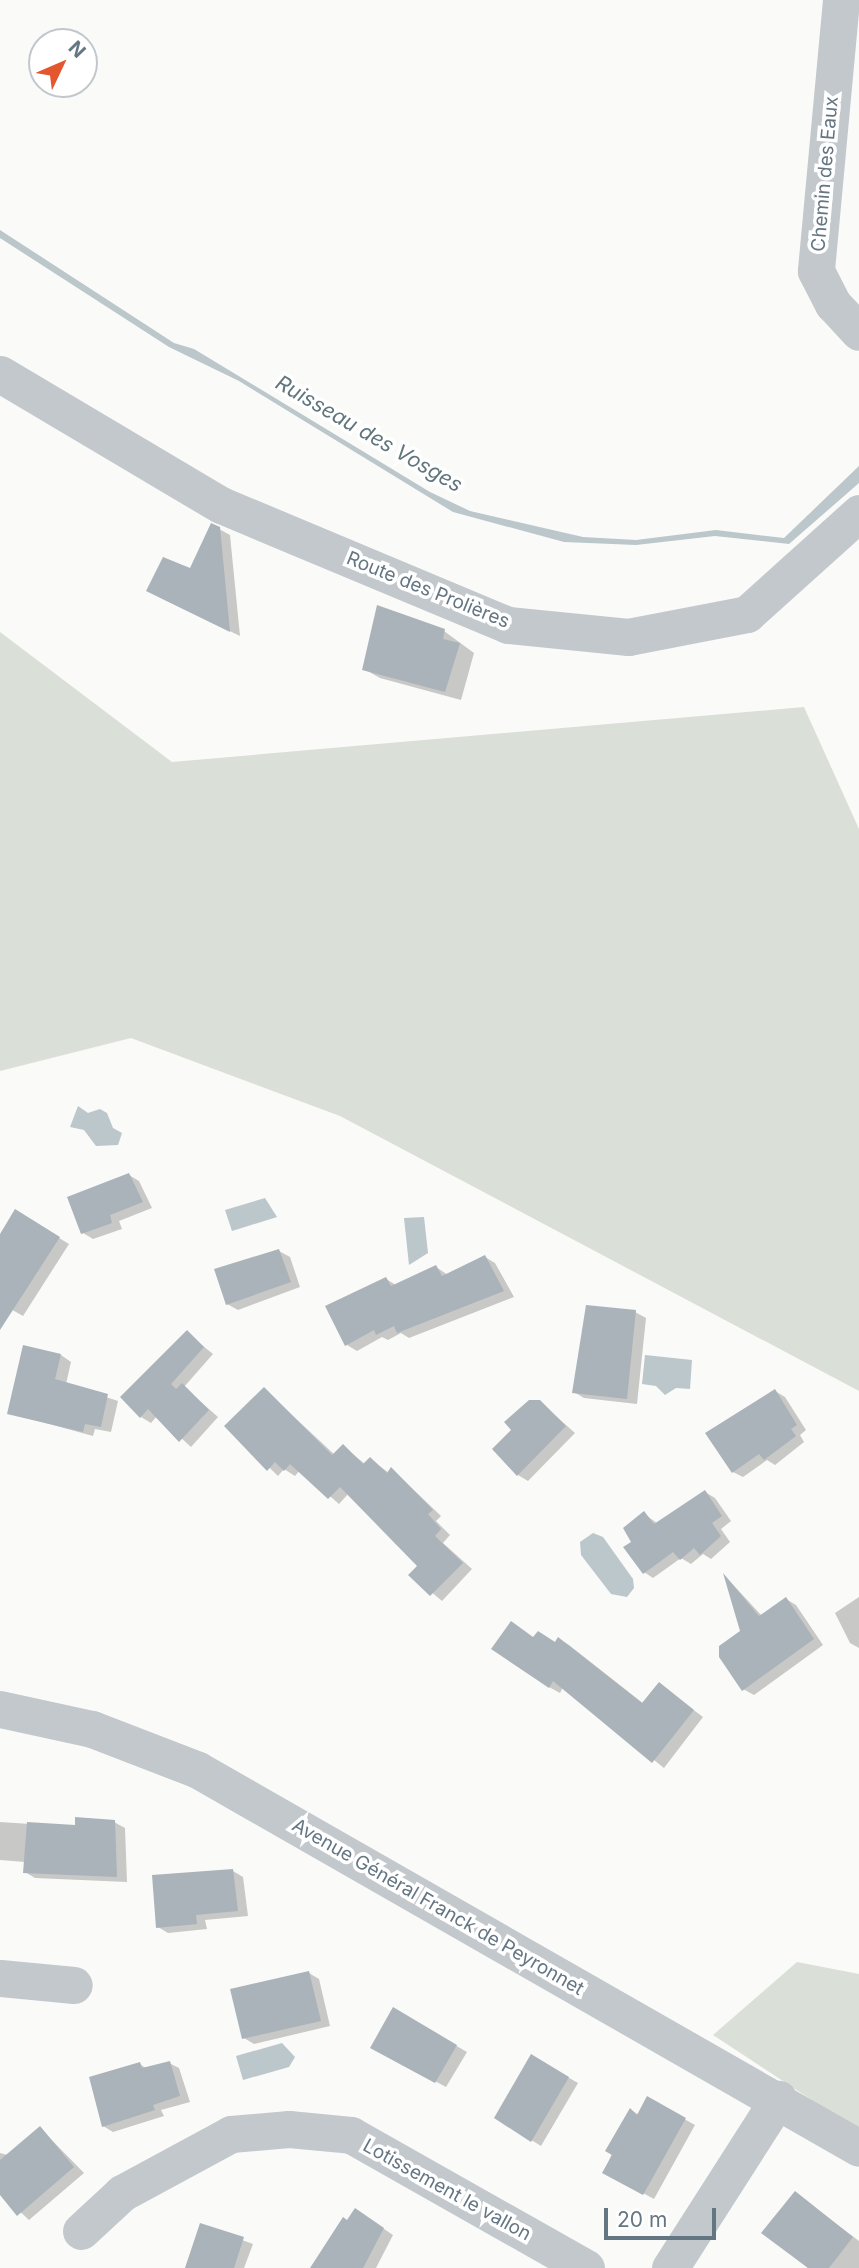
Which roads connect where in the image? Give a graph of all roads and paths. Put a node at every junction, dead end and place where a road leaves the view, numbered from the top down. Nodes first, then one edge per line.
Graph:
1 (841, 1) edge
2 (859, 332) edge
3 (0, 374) edge
4 (859, 513) edge
5 (0, 1709) edge
6 (0, 1978) edge
7 (74, 1985) dead end
8 (778, 2099) junction
9 (859, 2148) edge
10 (81, 2231) dead end
11 (586, 2268) edge
12 (670, 2268) edge

1 - 2 street, Chemin des Eaux
3 - 4 street, Route des Prolières
5 - 8 street, Avenue Général Franck de Peyronnet
6 - 7 street
8 - 9 street, Avenue Général Franck de Peyronnet
8 - 12 street
10 - 11 street, Lotissement le vallon

